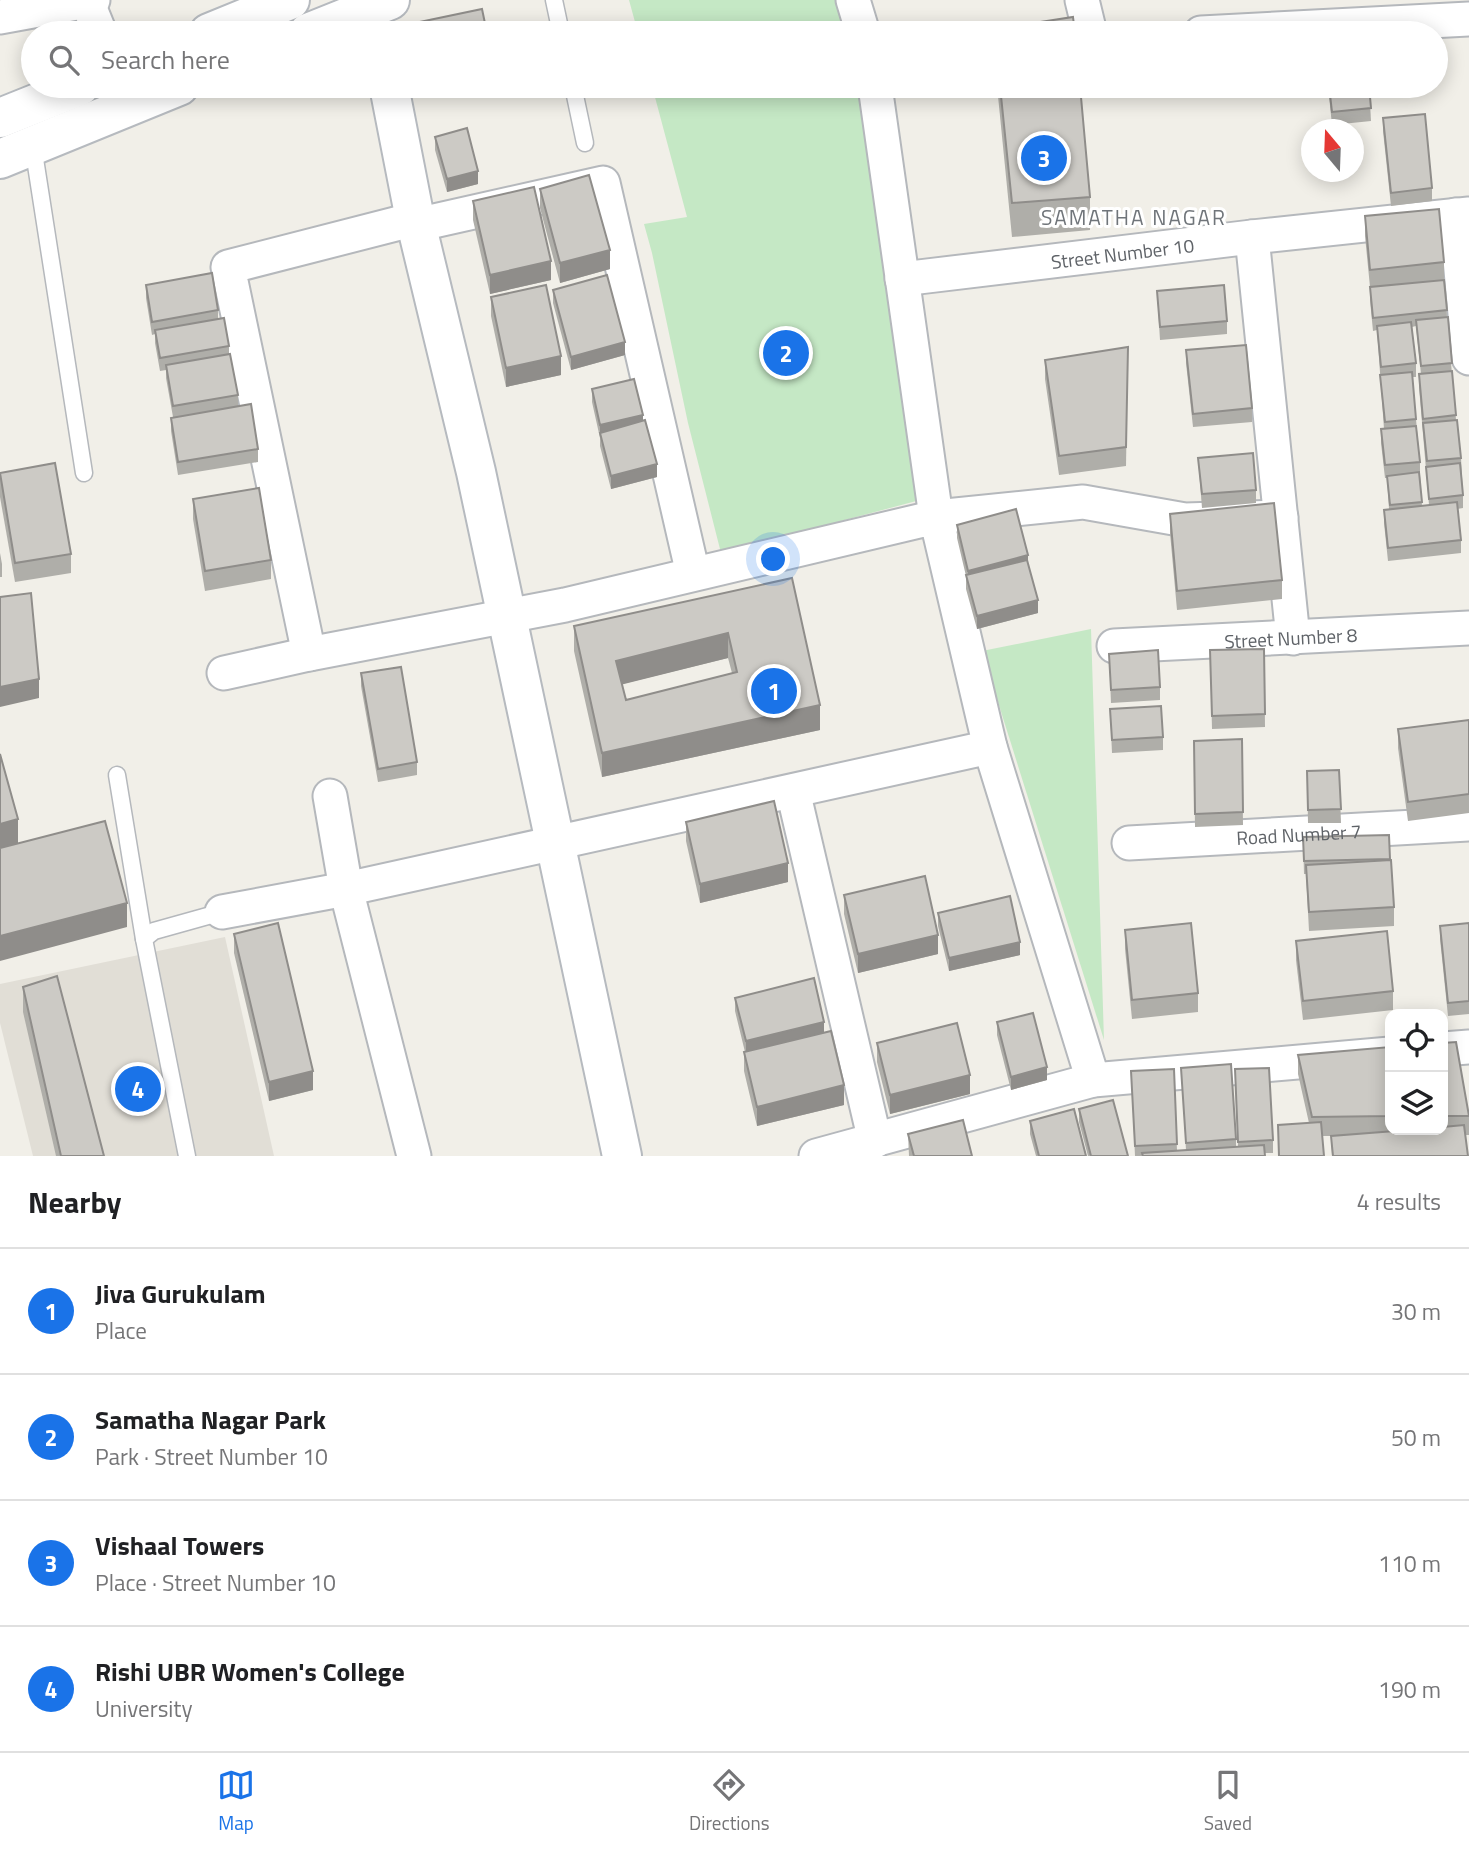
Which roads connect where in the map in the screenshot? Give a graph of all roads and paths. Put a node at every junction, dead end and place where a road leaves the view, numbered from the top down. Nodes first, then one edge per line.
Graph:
1 (290, 0) edge
2 (554, 0) edge
3 (853, 0) edge
4 (1082, 0) edge
5 (90, 1) edge
6 (378, 10) edge
7 (0, 17) edge
8 (1469, 19) edge
9 (96, 21) edge
10 (238, 21) edge
11 (345, 21) edge
12 (558, 21) edge
13 (859, 21) edge
14 (1087, 21) edge
15 (1428, 21) edge
16 (51, 98) edge
17 (150, 98) edge
18 (390, 98) edge
19 (575, 98) edge
20 (876, 98) edge
21 (17, 112) edge
22 (585, 143) dead end
23 (27, 148) edge
24 (1462, 214) edge
25 (416, 222) junction
26 (1252, 237) junction
27 (902, 279) junction
28 (1469, 358) edge
29 (84, 473) dead end
30 (936, 517) junction
31 (1281, 517) junction
32 (693, 574) junction
33 (506, 617) junction
34 (1469, 628) edge
35 (1293, 638) junction
36 (1114, 646) dead end
37 (309, 654) junction
38 (224, 673) dead end
39 (990, 747) junction
40 (117, 775) dead end
41 (793, 791) junction
42 (330, 796) dead end
43 (1469, 824) edge
44 (555, 843) junction
45 (1129, 843) dead end
46 (346, 889) junction
47 (222, 912) joint
48 (144, 939) junction
49 (1469, 1047) edge
50 (1448, 1049) edge
51 (1385, 1054) edge
52 (1093, 1080) junction
53 (875, 1141) junction
54 (187, 1156) edge
55 (414, 1156) edge
56 (622, 1156) edge
57 (816, 1156) edge

1 - 10 street
2 - 12 lane
3 - 13 street
4 - 14 street
5 - 7 street
5 - 9 street
6 - 11 street
8 - 15 street
16 - 21 street
17 - 23 street
18 - 25 street
19 - 22 lane
20 - 27 street
21 - 23 street
23 - 29 lane
24 - 26 street, Street Number 10
24 - 28 street
25 - 32 street
25 - 33 street
25 - 37 street
26 - 27 street, Street Number 10
26 - 31 street
27 - 30 street
30 - 31 street
30 - 32 street
30 - 39 street
31 - 35 street
32 - 33 street
33 - 37 street
33 - 44 street
34 - 35 street, Street Number 8
35 - 36 street, Street Number 8
37 - 38 street
39 - 41 street
39 - 52 street
40 - 48 lane
41 - 44 street
41 - 53 street
42 - 46 street
43 - 45 street, Road Number 7
44 - 46 street
44 - 56 street
46 - 47 street
46 - 55 street
47 - 48 lane
48 - 54 lane
49 - 50 street
51 - 52 street
52 - 53 street
53 - 57 street

